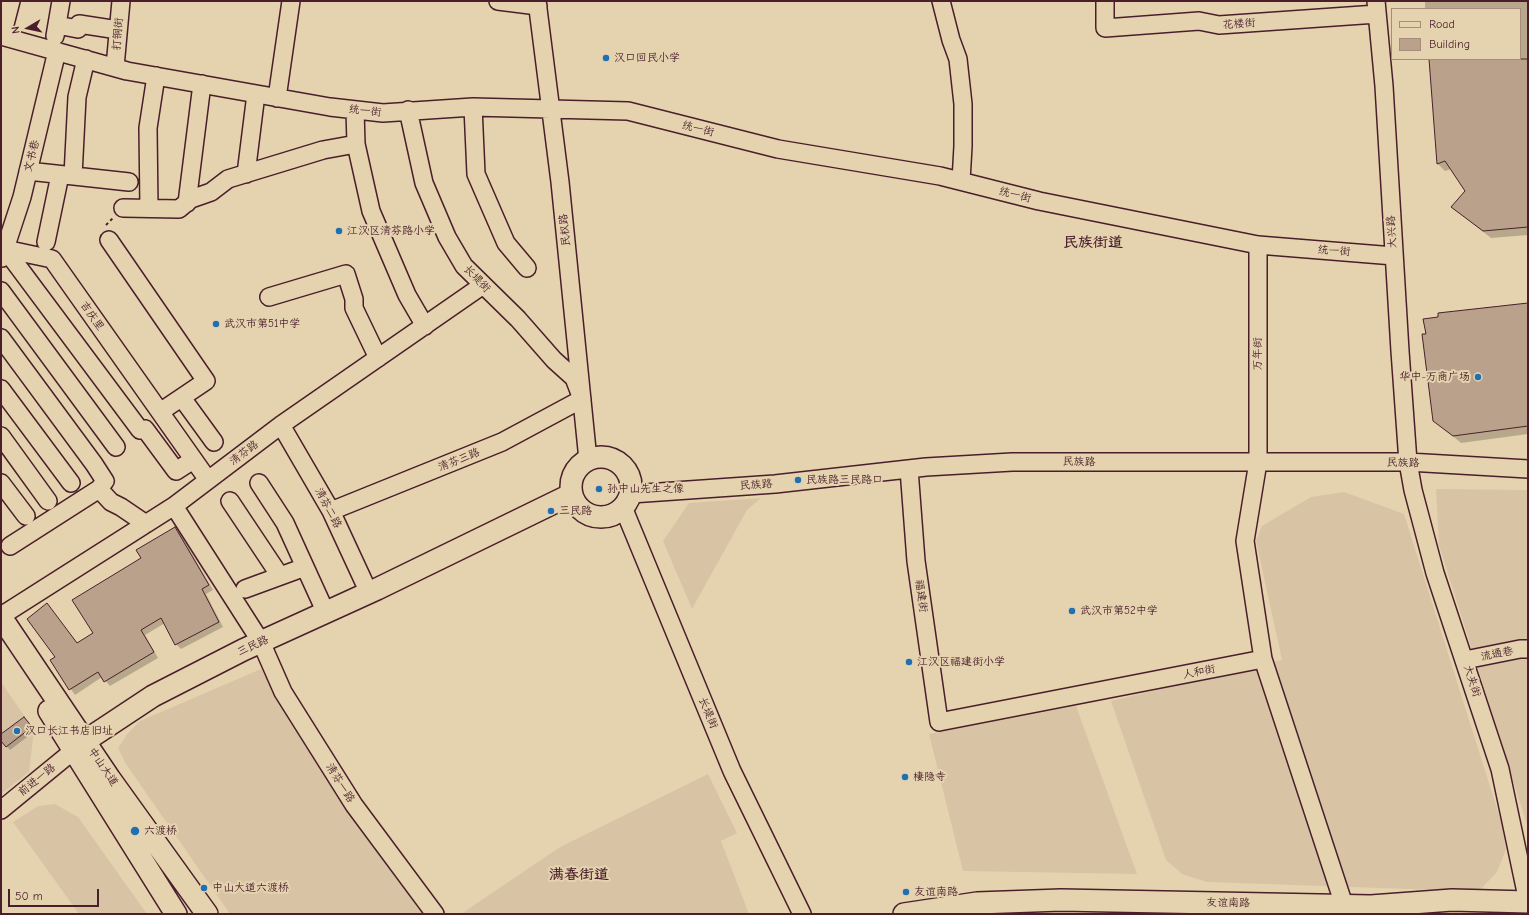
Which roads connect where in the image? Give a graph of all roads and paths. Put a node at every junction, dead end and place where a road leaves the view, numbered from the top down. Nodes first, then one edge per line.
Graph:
1 (10, 1) edge
2 (61, 1) edge
3 (121, 1) edge
4 (291, 1) edge
5 (498, 1) edge
6 (941, 1) edge
7 (1105, 1) edge
8 (537, 3) edge
9 (1377, 7) edge
10 (57, 25) junction
11 (118, 30) junction
12 (2, 36) edge
13 (55, 51) junction
14 (86, 59) junction
15 (115, 67) junction
16 (156, 76) junction
17 (202, 84) junction
18 (256, 94) junction
19 (277, 98) junction
20 (473, 106) junction
21 (355, 110) junction
22 (408, 110) junction
23 (551, 110) junction
24 (356, 144) junction
25 (28, 171) junction
26 (246, 174) junction
27 (67, 175) junction
28 (961, 181) junction
29 (129, 182) dead end
30 (187, 203) junction
31 (123, 208) dead end
32 (150, 208) junction
33 (109, 240) dead end
34 (46, 242) dead end
35 (1258, 245) junction
36 (3, 254) edge
37 (1394, 256) junction
38 (527, 268) dead end
39 (483, 285) junction
40 (1, 292) edge
41 (269, 297) dead end
42 (425, 326) junction
43 (1, 338) edge
44 (378, 358) junction
45 (1, 389) edge
46 (182, 398) junction
47 (582, 399) junction
48 (160, 412) junction
49 (281, 425) junction
50 (1, 436) edge
51 (214, 442) dead end
52 (116, 447) dead end
53 (193, 460) junction
54 (588, 460) junction
55 (1258, 462) junction
56 (1408, 462) junction
57 (909, 469) junction
58 (1528, 469) edge
59 (208, 480) junction
60 (1, 483) edge
61 (71, 483) dead end
62 (259, 483) dead end
63 (99, 489) junction
64 (572, 494) junction
65 (48, 501) dead end
66 (230, 501) dead end
67 (627, 501) junction
68 (174, 506) junction
69 (331, 511) junction
70 (26, 516) dead end
71 (146, 524) junction
72 (10, 546) dead end
73 (305, 568) junction
74 (280, 576) junction
75 (245, 589) dead end
76 (369, 593) junction
77 (326, 613) junction
78 (1, 617) edge
79 (1, 642) edge
80 (261, 642) junction
81 (1528, 649) edge
82 (1263, 659) junction
83 (1465, 660) junction
84 (939, 722) joint
85 (79, 746) junction
86 (1, 810) edge
87 (1528, 902) edge
88 (1344, 905) junction
89 (1371, 906) junction
90 (176, 914) edge
91 (207, 914) edge
92 (435, 914) edge
93 (802, 914) edge
94 (904, 914) edge
95 (1469, 914) edge

1 - 12 street
2 - 10 street, 文书巷
3 - 11 street, 打铜街
4 - 19 street
5 - 8 street
6 - 28 street
7 - 9 street, 花楼街
8 - 23 street, 民权路
9 - 37 street, 大兴路
10 - 11 street
10 - 13 street, 文书巷
11 - 15 street, 打铜街
12 - 13 street, 统一街
13 - 14 street, 统一街
13 - 25 street, 文书巷
14 - 15 street, 统一街
14 - 27 street
15 - 16 street, 统一街
16 - 17 street, 统一街
16 - 32 street
17 - 18 street, 统一街
17 - 30 street
18 - 19 street, 统一街
18 - 26 street
19 - 21 street, 统一街
20 - 22 street, 统一街
20 - 23 street, 统一街
20 - 38 street
21 - 22 street, 统一街
21 - 24 street
22 - 39 street, 长堤街
23 - 28 street, 统一街
23 - 47 street, 民权路
24 - 26 street
24 - 42 street
25 - 27 street
25 - 36 street, 文书巷
26 - 30 street
27 - 29 street
27 - 34 street
28 - 35 street, 统一街
30 - 32 street
31 - 32 street
33 - 46 street
35 - 37 street, 统一街
35 - 55 street, 万年街
36 - 48 street, 吉庆里
36 - 53 street
37 - 56 street, 大兴路
39 - 42 street, 清芬路
39 - 47 street, 长堤街
40 - 52 street
41 - 44 street
42 - 44 street, 清芬路
43 - 63 street
44 - 49 street, 清芬路
45 - 61 street
46 - 48 street
46 - 51 street
47 - 54 street, 民权路
47 - 69 street, 清芬三路
48 - 53 street, 吉庆里
49 - 59 street, 清芬路
49 - 69 street, 清芬二路
50 - 65 street
53 - 59 street, 吉庆里
54 - 64 main road
54 - 67 main road
55 - 56 street, 民族路
55 - 57 street, 民族路
55 - 82 street
56 - 58 street, 民族路
56 - 83 street, 大夹街
57 - 67 street, 民族路
57 - 84 street, 福建街
59 - 68 street, 清芬路
60 - 70 street
62 - 73 street
63 - 71 street
63 - 72 street
64 - 67 main road
64 - 76 main road, 三民路
66 - 74 street
67 - 93 street, 长堤街
68 - 71 street, 清芬路
68 - 80 street, 清芬一路
69 - 76 street, 清芬二路
71 - 78 street, 清芬路
73 - 74 street
73 - 77 street
74 - 75 street
76 - 77 main road, 三民路
77 - 80 main road, 三民路
78 - 85 main road, 中山大道
79 - 85 main road, 中山大道
80 - 85 main road, 三民路
80 - 92 street, 清芬一路
81 - 83 street, 流通巷
82 - 84 street, 人和街
82 - 88 street
83 - 87 street, 大夹街
85 - 86 street, 前进一路
85 - 90 main road, 中山大道
85 - 91 main road, 中山大道
87 - 89 main road, 友谊南路
88 - 89 main road, 友谊南路
88 - 94 main road, 友谊南路
89 - 95 main road

